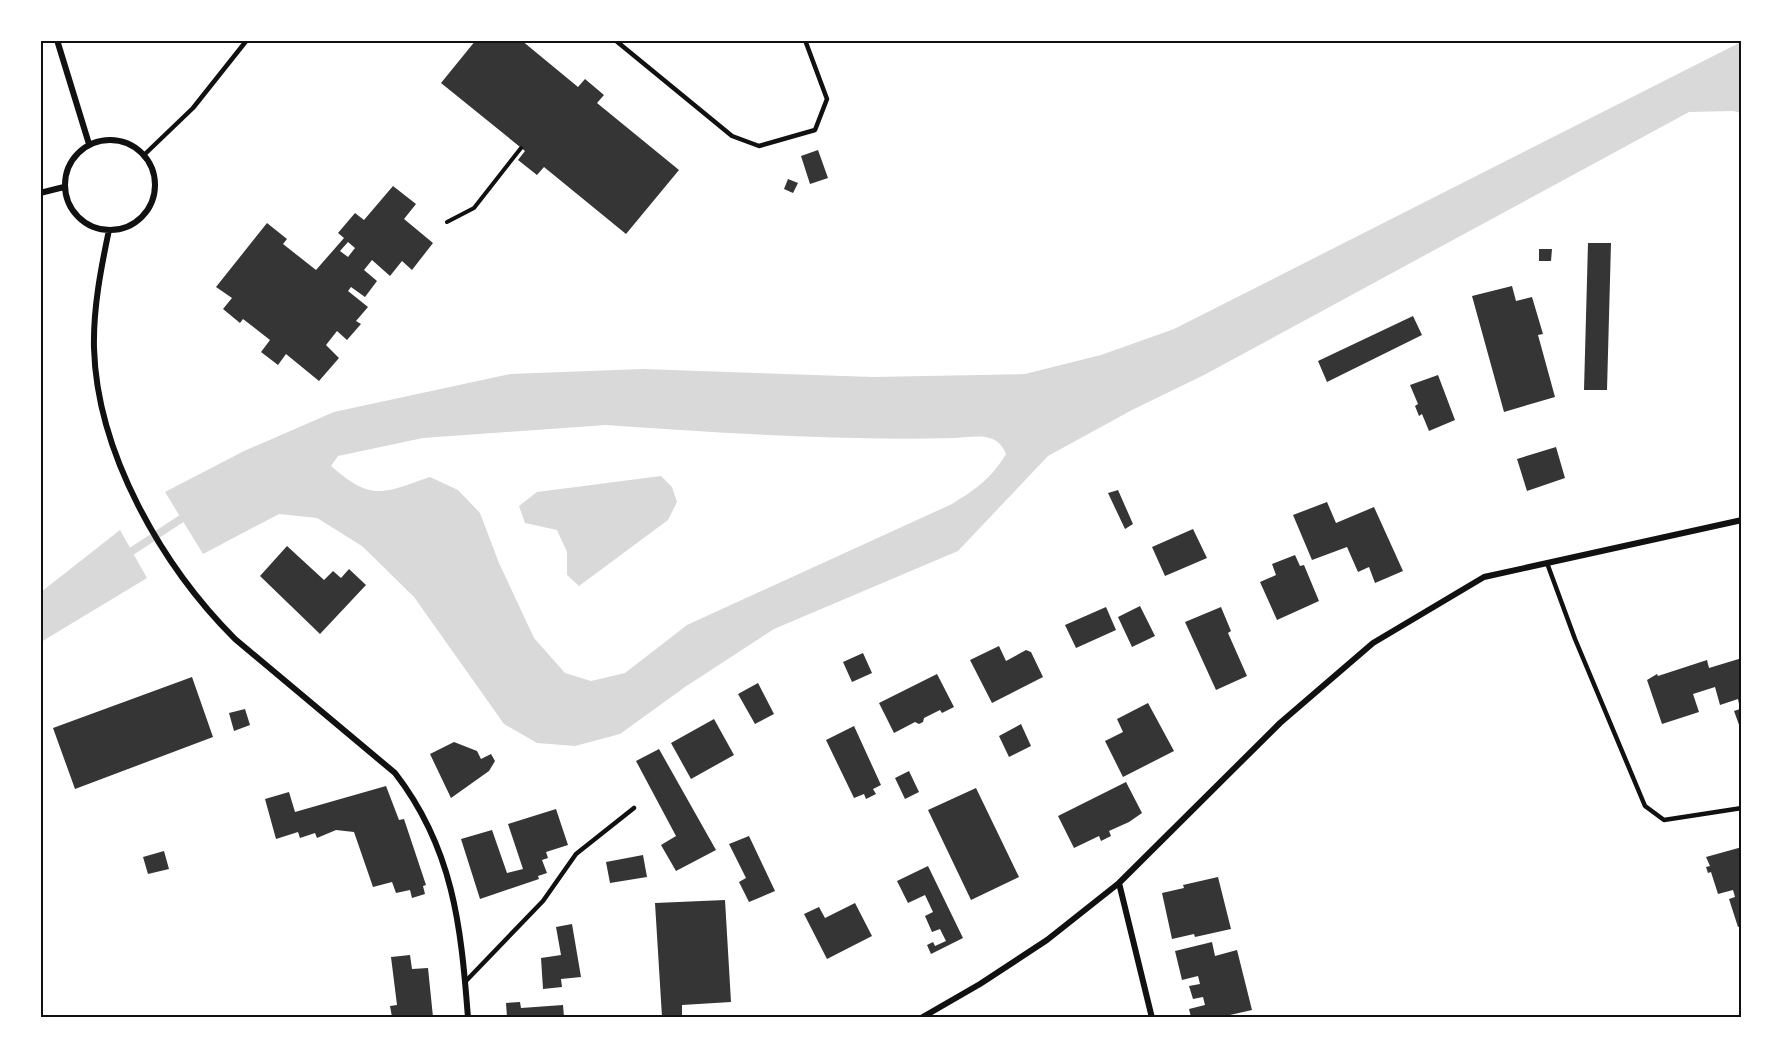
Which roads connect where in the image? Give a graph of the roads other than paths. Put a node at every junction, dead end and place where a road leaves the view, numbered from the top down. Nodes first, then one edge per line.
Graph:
1 (57, 40) edge
2 (247, 40) edge
3 (615, 40) edge
4 (805, 40) edge
5 (89, 144) junction
6 (144, 155) junction
7 (64, 186) junction
8 (40, 193) edge
9 (109, 230) junction
10 (1742, 520) edge
11 (1547, 563) junction
12 (634, 808) dead end
13 (1742, 808) edge
14 (1119, 883) junction
15 (465, 982) junction
16 (937, 1009) junction
17 (468, 1017) edge
18 (921, 1017) edge
19 (939, 1017) edge
20 (1152, 1017) edge

1 - 5 street
2 - 6 lane
3 - 4 lane
5 - 6 street
5 - 7 street
6 - 9 street
7 - 8 street
7 - 9 street
9 - 15 street
10 - 11 street
11 - 13 lane
11 - 14 street
12 - 15 lane
14 - 16 street
14 - 20 street
15 - 17 street
16 - 18 street
16 - 19 street

